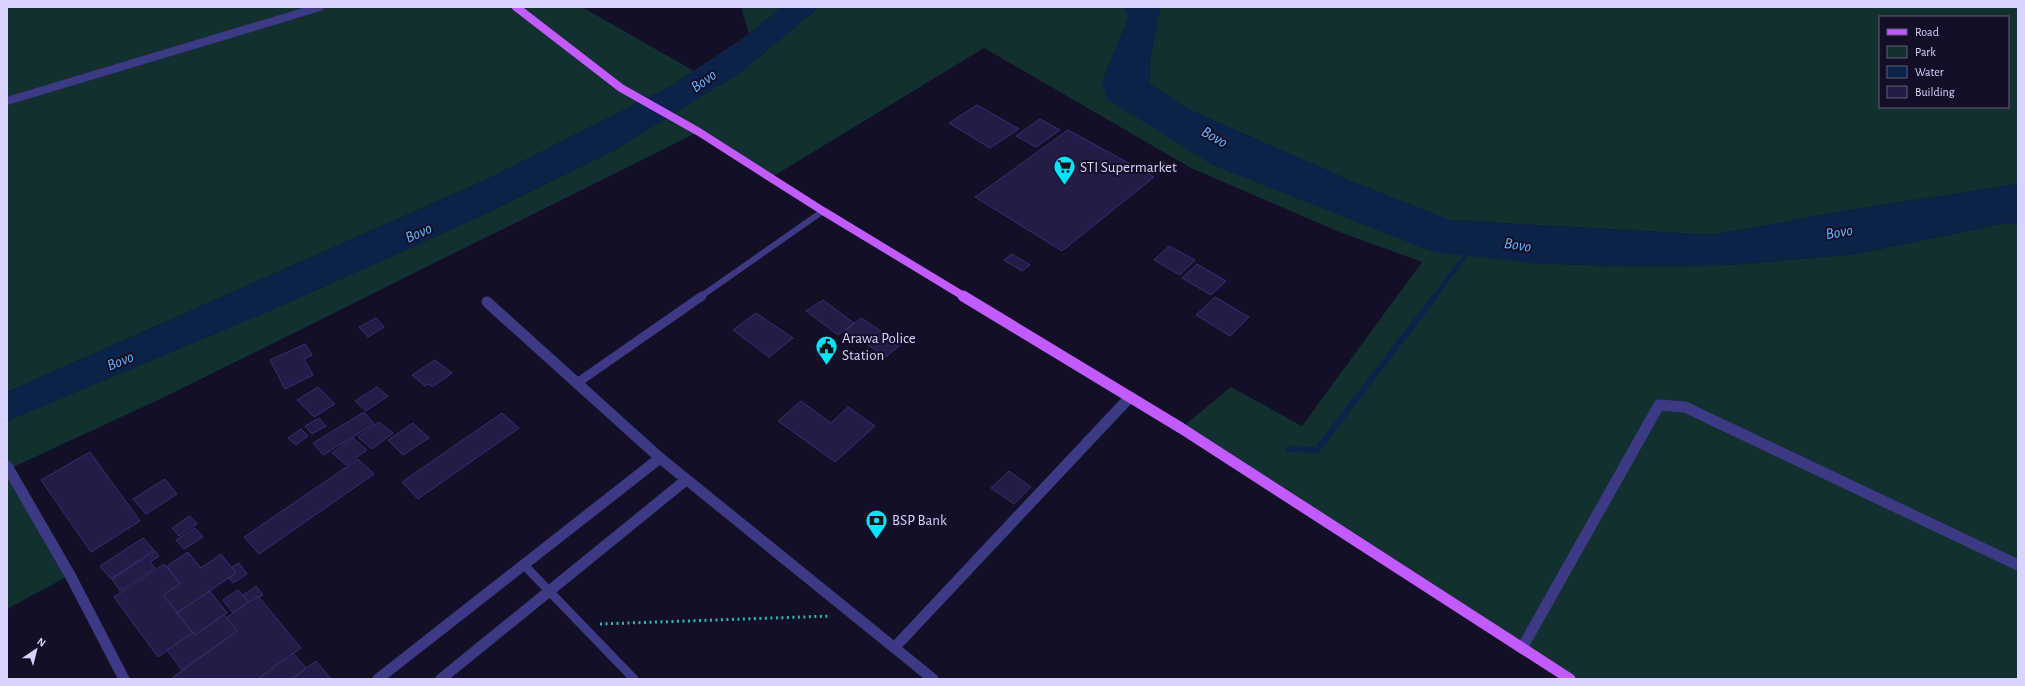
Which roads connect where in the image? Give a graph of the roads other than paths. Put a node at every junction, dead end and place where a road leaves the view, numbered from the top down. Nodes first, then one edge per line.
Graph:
1 (320, 7) edge
2 (516, 7) edge
3 (7, 101) edge
4 (823, 211) junction
5 (488, 302) dead end
6 (577, 383) junction
7 (1130, 396) junction
8 (660, 458) junction
9 (7, 466) edge
10 (686, 480) junction
11 (524, 565) junction
12 (2018, 565) edge
13 (549, 591) junction
14 (895, 647) junction
15 (1522, 648) junction
16 (124, 679) edge
17 (378, 679) edge
18 (440, 679) edge
19 (634, 679) edge
20 (933, 679) edge
21 (1570, 679) edge

1 - 3 street
2 - 4 main road
4 - 6 lane
4 - 7 main road
5 - 6 street
6 - 8 street
7 - 14 street
7 - 15 main road
8 - 10 street
8 - 11 street
9 - 16 street
10 - 13 street
10 - 14 street
11 - 13 lane
11 - 17 street
12 - 15 street
13 - 18 street
13 - 19 lane
14 - 20 street
15 - 21 main road

